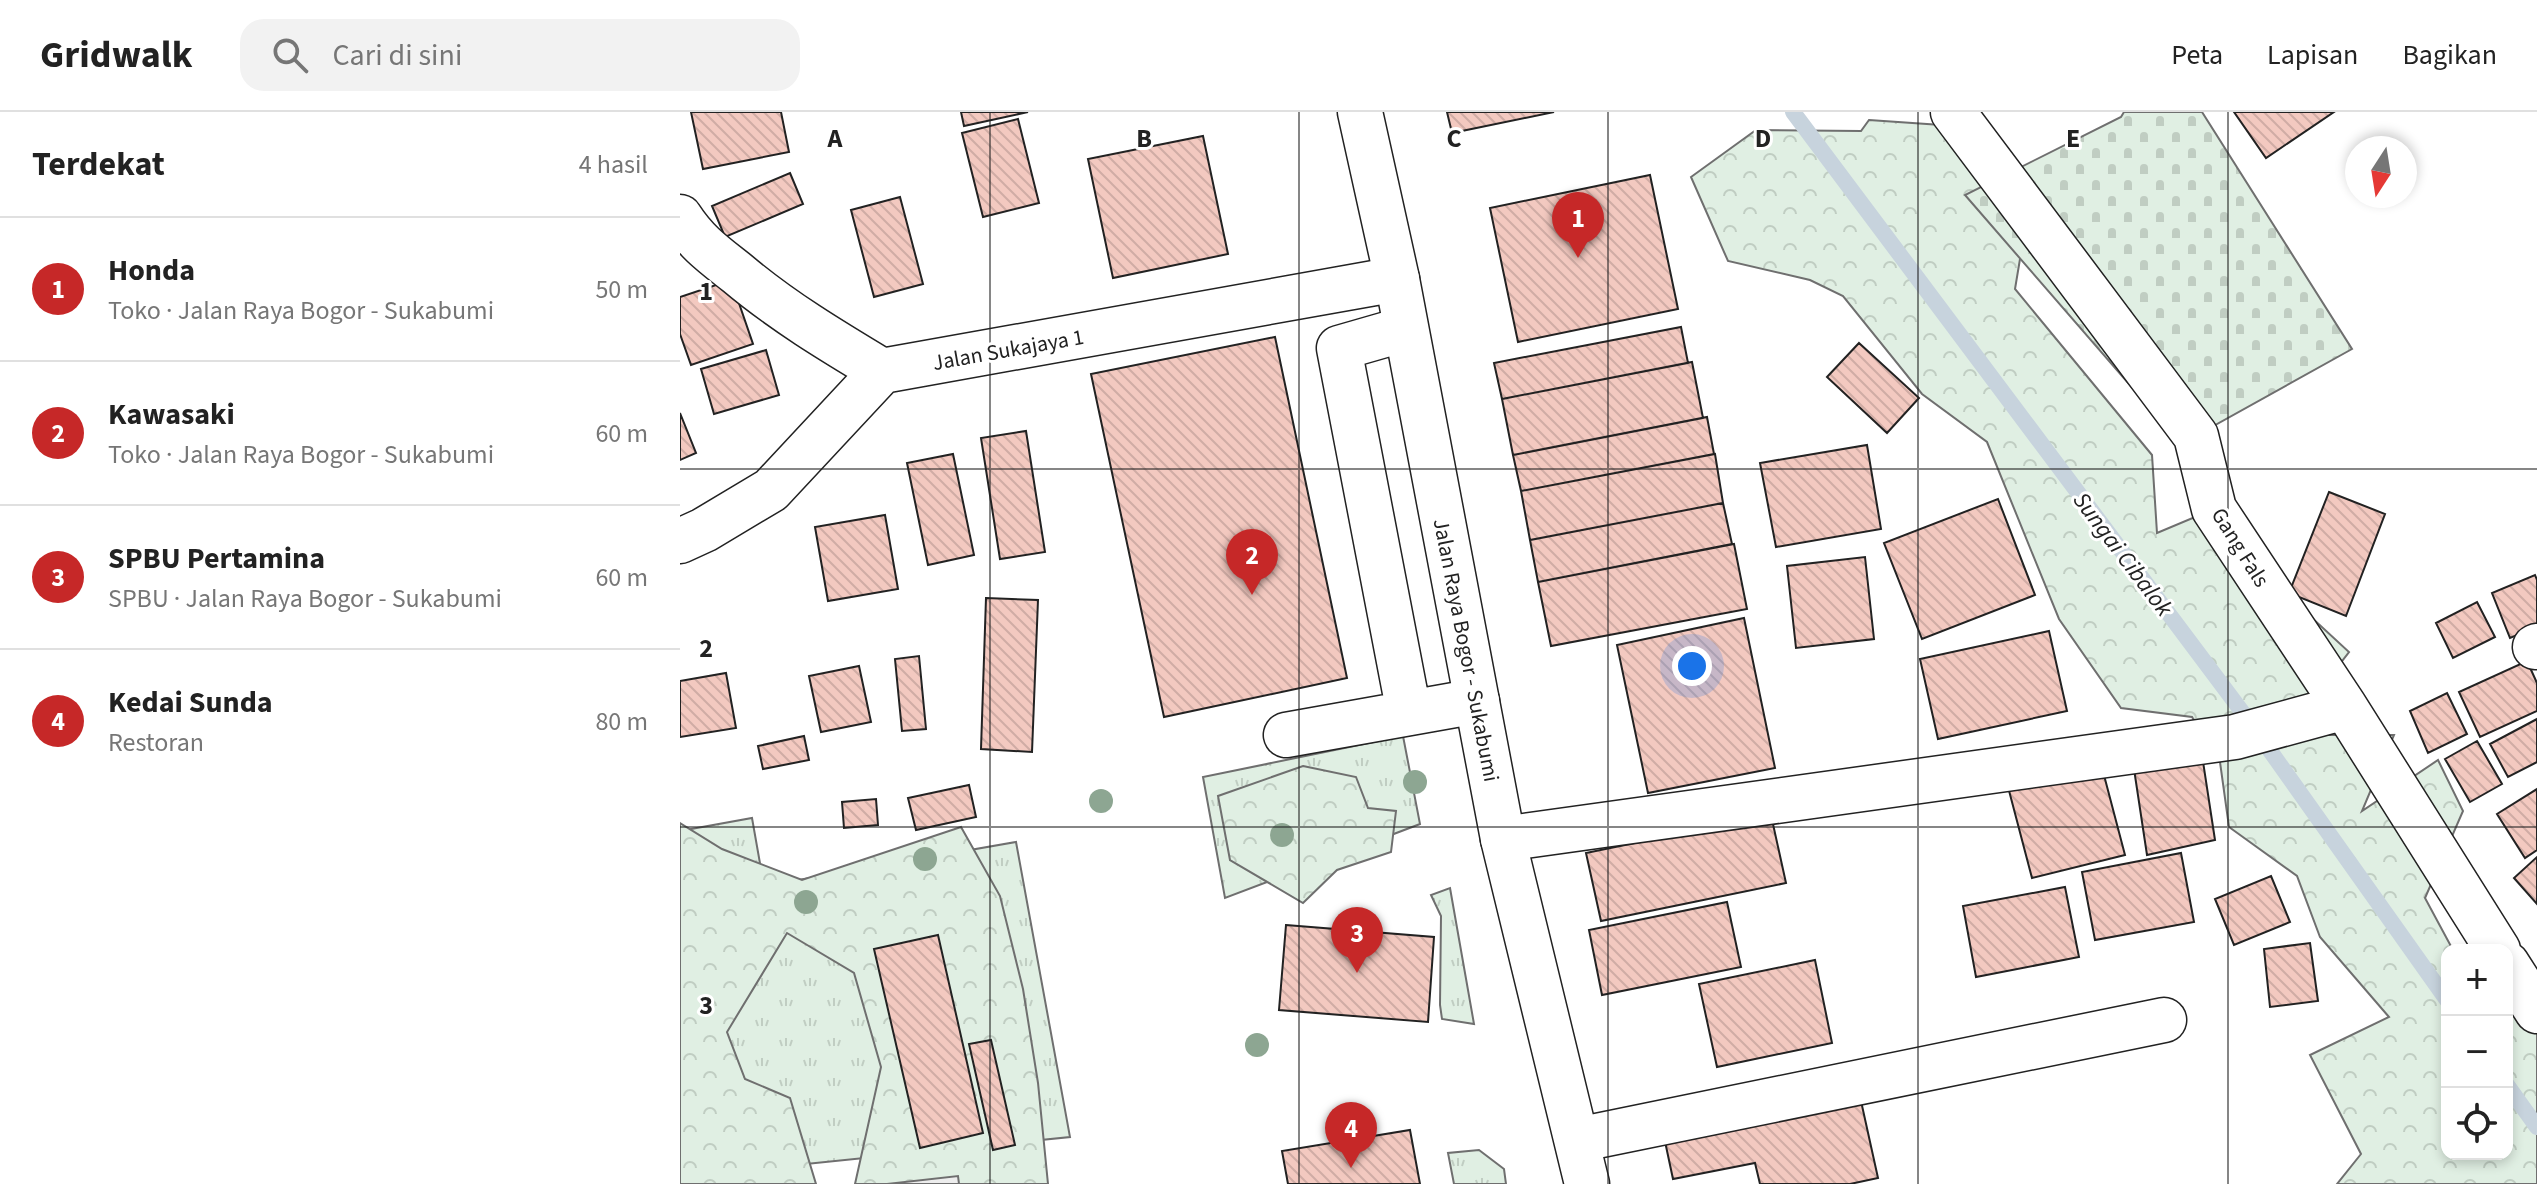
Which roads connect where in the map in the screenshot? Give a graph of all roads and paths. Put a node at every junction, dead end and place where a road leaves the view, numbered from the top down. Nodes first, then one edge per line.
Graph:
1 (1360, 112) edge
2 (1953, 112) edge
3 (680, 217) edge
4 (1397, 279) junction
5 (1405, 329) junction
6 (882, 371) junction
7 (680, 541) edge
8 (1477, 701) junction
9 (2330, 711) junction
10 (1409, 713) junction
11 (1286, 735) dead end
12 (1503, 839) junction
13 (2494, 944) edge
14 (2513, 973) edge
15 (2537, 1011) edge
16 (2164, 1020) dead end
17 (1577, 1140) junction
18 (1587, 1184) edge

1 - 4 main road, Jalan Raya Bogor - Sukabumi
2 - 9 main road, Gang Fals
3 - 6 main road
4 - 5 main road, Jalan Raya Bogor - Sukabumi
4 - 6 main road, Jalan Sukajaya 1
5 - 8 main road, Jalan Raya Bogor - Sukabumi
5 - 10 main road
6 - 7 main road
8 - 10 main road
8 - 12 main road, Jalan Raya Bogor - Sukabumi
9 - 12 main road
9 - 13 main road, Gang Fals
10 - 11 main road
12 - 17 main road, Jalan Raya Bogor - Sukabumi
14 - 15 main road
16 - 17 main road
17 - 18 main road, Jalan Raya Bogor - Sukabumi

